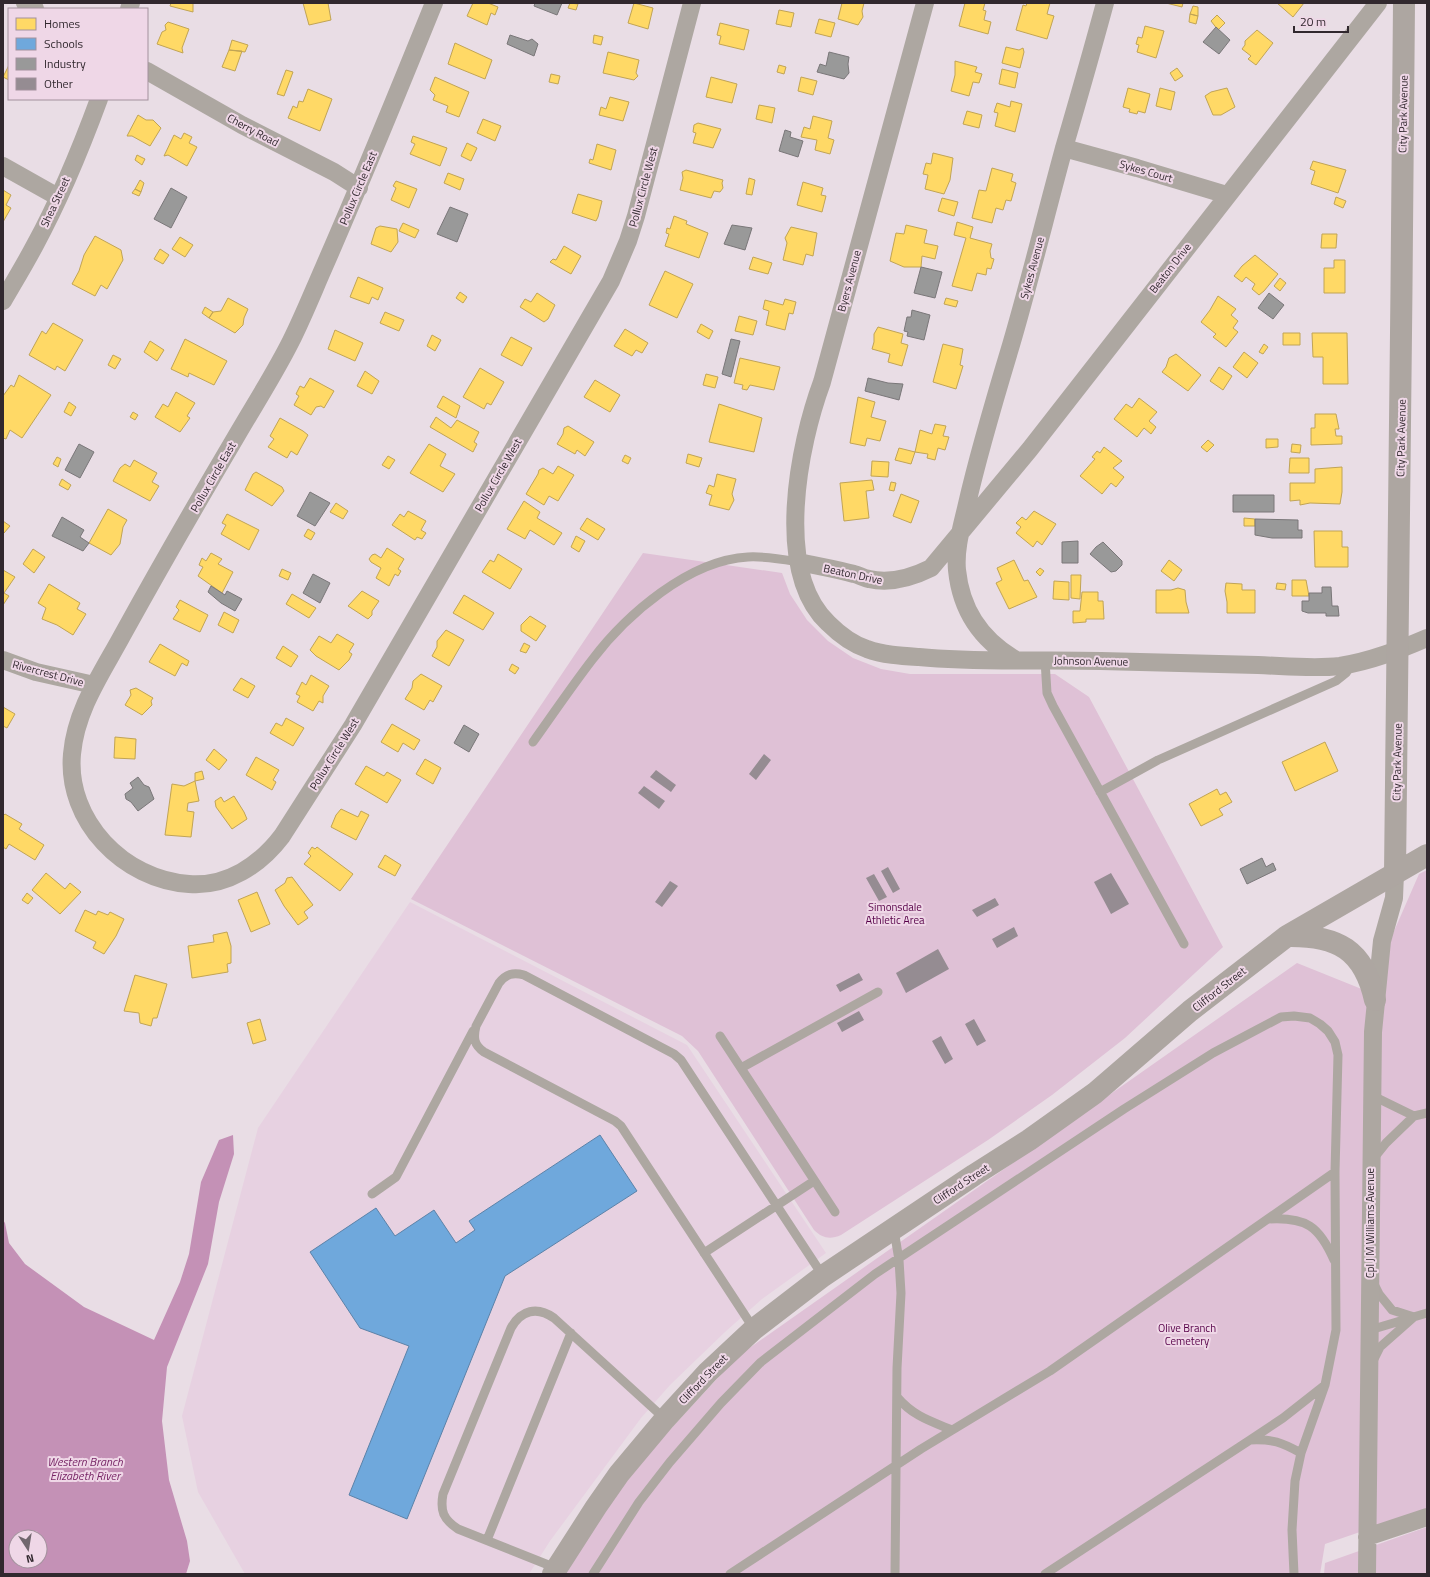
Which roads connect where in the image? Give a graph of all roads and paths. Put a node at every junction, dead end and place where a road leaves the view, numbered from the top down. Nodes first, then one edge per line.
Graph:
1 (24, 3) edge
2 (434, 3) edge
3 (692, 3) edge
4 (925, 3) edge
5 (1105, 3) edge
6 (1378, 3) edge
7 (1404, 3) edge
8 (33, 8) edge
9 (148, 72) edge
10 (98, 100) edge
11 (1064, 148) junction
12 (3, 166) edge
13 (359, 188) junction
14 (1228, 195) junction
15 (58, 197) junction
16 (3, 300) edge
17 (960, 533) junction
18 (799, 562) junction
19 (1427, 638) edge
20 (1399, 650) junction
21 (3, 660) edge
22 (1017, 660) junction
23 (1045, 660) junction
24 (1352, 664) junction
25 (94, 685) junction
26 (534, 742) dead end
27 (1100, 792) junction
28 (1427, 855) edge
29 (1395, 873) junction
30 (206, 883) joint
31 (1287, 936) junction
32 (1184, 944) dead end
33 (878, 992) dead end
34 (1375, 1000) junction
35 (476, 1026) junction
36 (720, 1036) dead end
37 (741, 1068) junction
38 (1371, 1095) junction
39 (1427, 1113) edge
40 (1414, 1116) junction
41 (1371, 1162) junction
42 (1335, 1172) junction
43 (814, 1181) junction
44 (372, 1194) dead end
45 (777, 1206) junction
46 (835, 1212) dead end
47 (1267, 1219) junction
48 (894, 1229) junction
49 (704, 1253) junction
50 (899, 1260) junction
51 (1335, 1262) junction
52 (1370, 1274) junction
53 (823, 1276) junction
54 (1427, 1313) edge
55 (1414, 1317) junction
56 (754, 1329) junction
57 (1370, 1330) junction
58 (571, 1333) junction
59 (1369, 1366) junction
60 (1325, 1385) junction
61 (897, 1397) junction
62 (665, 1419) junction
63 (952, 1430) junction
64 (1250, 1440) junction
65 (1301, 1453) junction
66 (897, 1465) junction
67 (1427, 1517) edge
68 (1368, 1537) junction
69 (487, 1540) junction
70 (555, 1571) edge
71 (593, 1574) edge
72 (730, 1574) edge
73 (895, 1574) edge
74 (1045, 1574) edge
75 (1294, 1574) edge
76 (1367, 1574) edge

1 - 8 street
2 - 13 street, Pollux Circle East
3 - 30 street, Pollux Circle West
4 - 18 street, Byers Avenue
5 - 11 street, Sykes Avenue
6 - 14 street, Beaton Drive
7 - 20 street, City Park Avenue
9 - 13 street, Cherry Road
10 - 15 street, Shea Street
11 - 14 street, Sykes Court
11 - 17 street, Sykes Avenue
12 - 15 street
13 - 25 street, Pollux Circle East
14 - 17 street, Beaton Drive
15 - 16 street, Shea Street
17 - 18 street, Beaton Drive
17 - 22 street
18 - 22 street, Johnson Avenue
18 - 26 lane
19 - 20 street, Johnson Avenue
20 - 24 street, Johnson Avenue
20 - 29 street, City Park Avenue
21 - 25 street, Rivercrest Drive
22 - 23 street, Johnson Avenue
23 - 24 street, Johnson Avenue
23 - 27 lane
24 - 27 lane
25 - 30 street, Pollux Circle East
27 - 32 lane
28 - 29 street, Clifford Street
29 - 31 street, Clifford Street
29 - 34 street, Cpl J M Williams Avenue
31 - 34 street
31 - 48 street, Clifford Street
33 - 37 lane
34 - 38 street, Cpl J M Williams Avenue
35 - 44 lane
35 - 45 lane
35 - 49 lane
36 - 37 lane
37 - 43 lane
38 - 40 lane
38 - 41 street, Cpl J M Williams Avenue
39 - 40 lane
40 - 41 lane
41 - 52 street, Cpl J M Williams Avenue
42 - 47 lane
42 - 50 lane
42 - 51 lane
43 - 45 lane
43 - 46 lane
45 - 49 lane
45 - 53 lane
47 - 51 lane
47 - 63 lane
48 - 50 lane
48 - 53 street, Clifford Street
49 - 56 lane
50 - 61 lane
50 - 71 lane
51 - 60 lane
52 - 55 lane
52 - 57 street, Cpl J M Williams Avenue
53 - 56 street, Clifford Street
54 - 55 lane
55 - 57 lane
55 - 59 lane
56 - 62 street, Clifford Street
57 - 59 street, Cpl J M Williams Avenue
58 - 62 lane
58 - 69 lane
58 - 69 lane
59 - 68 street, Cpl J M Williams Avenue
60 - 64 lane
60 - 65 lane
61 - 63 lane
61 - 66 lane
62 - 70 street, Clifford Street
63 - 66 lane
64 - 65 lane
64 - 74 lane
65 - 75 lane
66 - 72 lane
66 - 73 lane
67 - 68 street
68 - 76 street, Cpl J M Williams Avenue
69 - 70 lane

